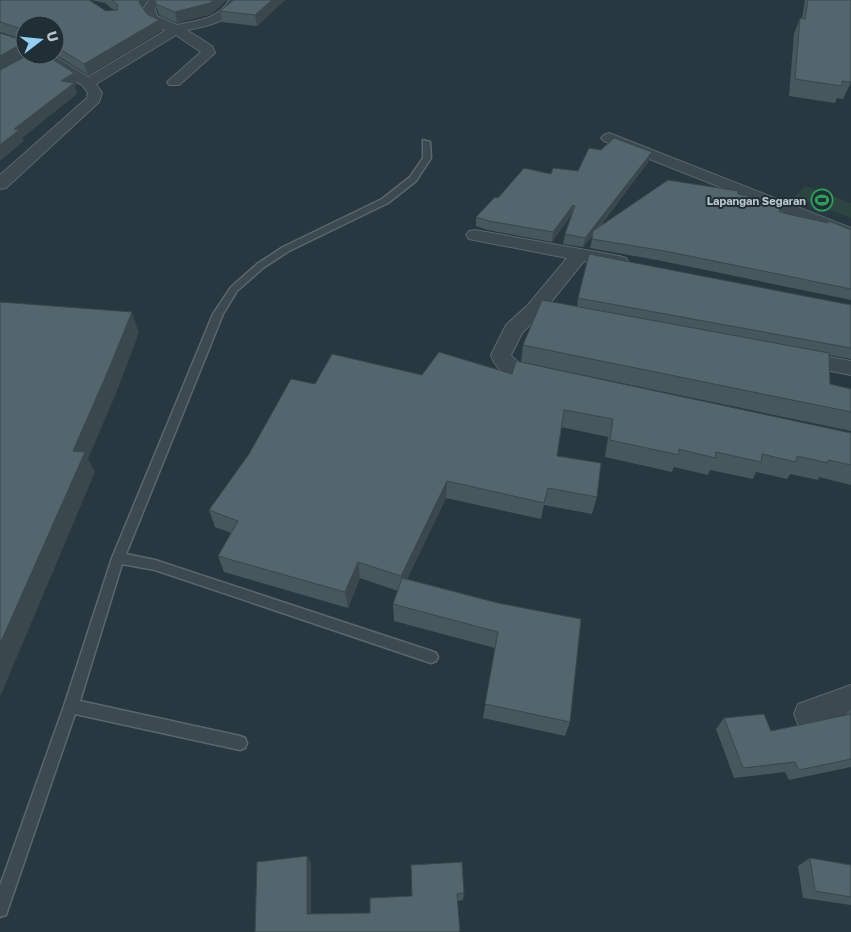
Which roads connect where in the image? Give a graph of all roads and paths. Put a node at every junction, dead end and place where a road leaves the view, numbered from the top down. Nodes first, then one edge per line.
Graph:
1 (155, 0) edge
2 (235, 0) edge
3 (176, 29) junction
4 (56, 65) edge
5 (88, 82) junction
6 (174, 82) dead end
7 (609, 138) dead end
8 (426, 142) dead end
9 (0, 184) edge
10 (851, 234) edge
11 (475, 235) dead end
12 (579, 255) junction
13 (634, 264) edge
14 (774, 353) edge
15 (851, 368) edge
16 (560, 380) edge
17 (118, 558) junction
18 (431, 657) dead end
19 (851, 699) edge
20 (71, 706) junction
21 (810, 714) dead end
22 (240, 744) dead end
23 (0, 909) edge

1 - 3 street
2 - 3 street
3 - 5 street
3 - 6 street
4 - 5 street
5 - 9 street
7 - 10 street
8 - 17 lane
11 - 12 street
12 - 13 street
12 - 16 street
14 - 15 street
17 - 18 lane
17 - 20 lane
19 - 21 street
20 - 22 lane
20 - 23 lane

